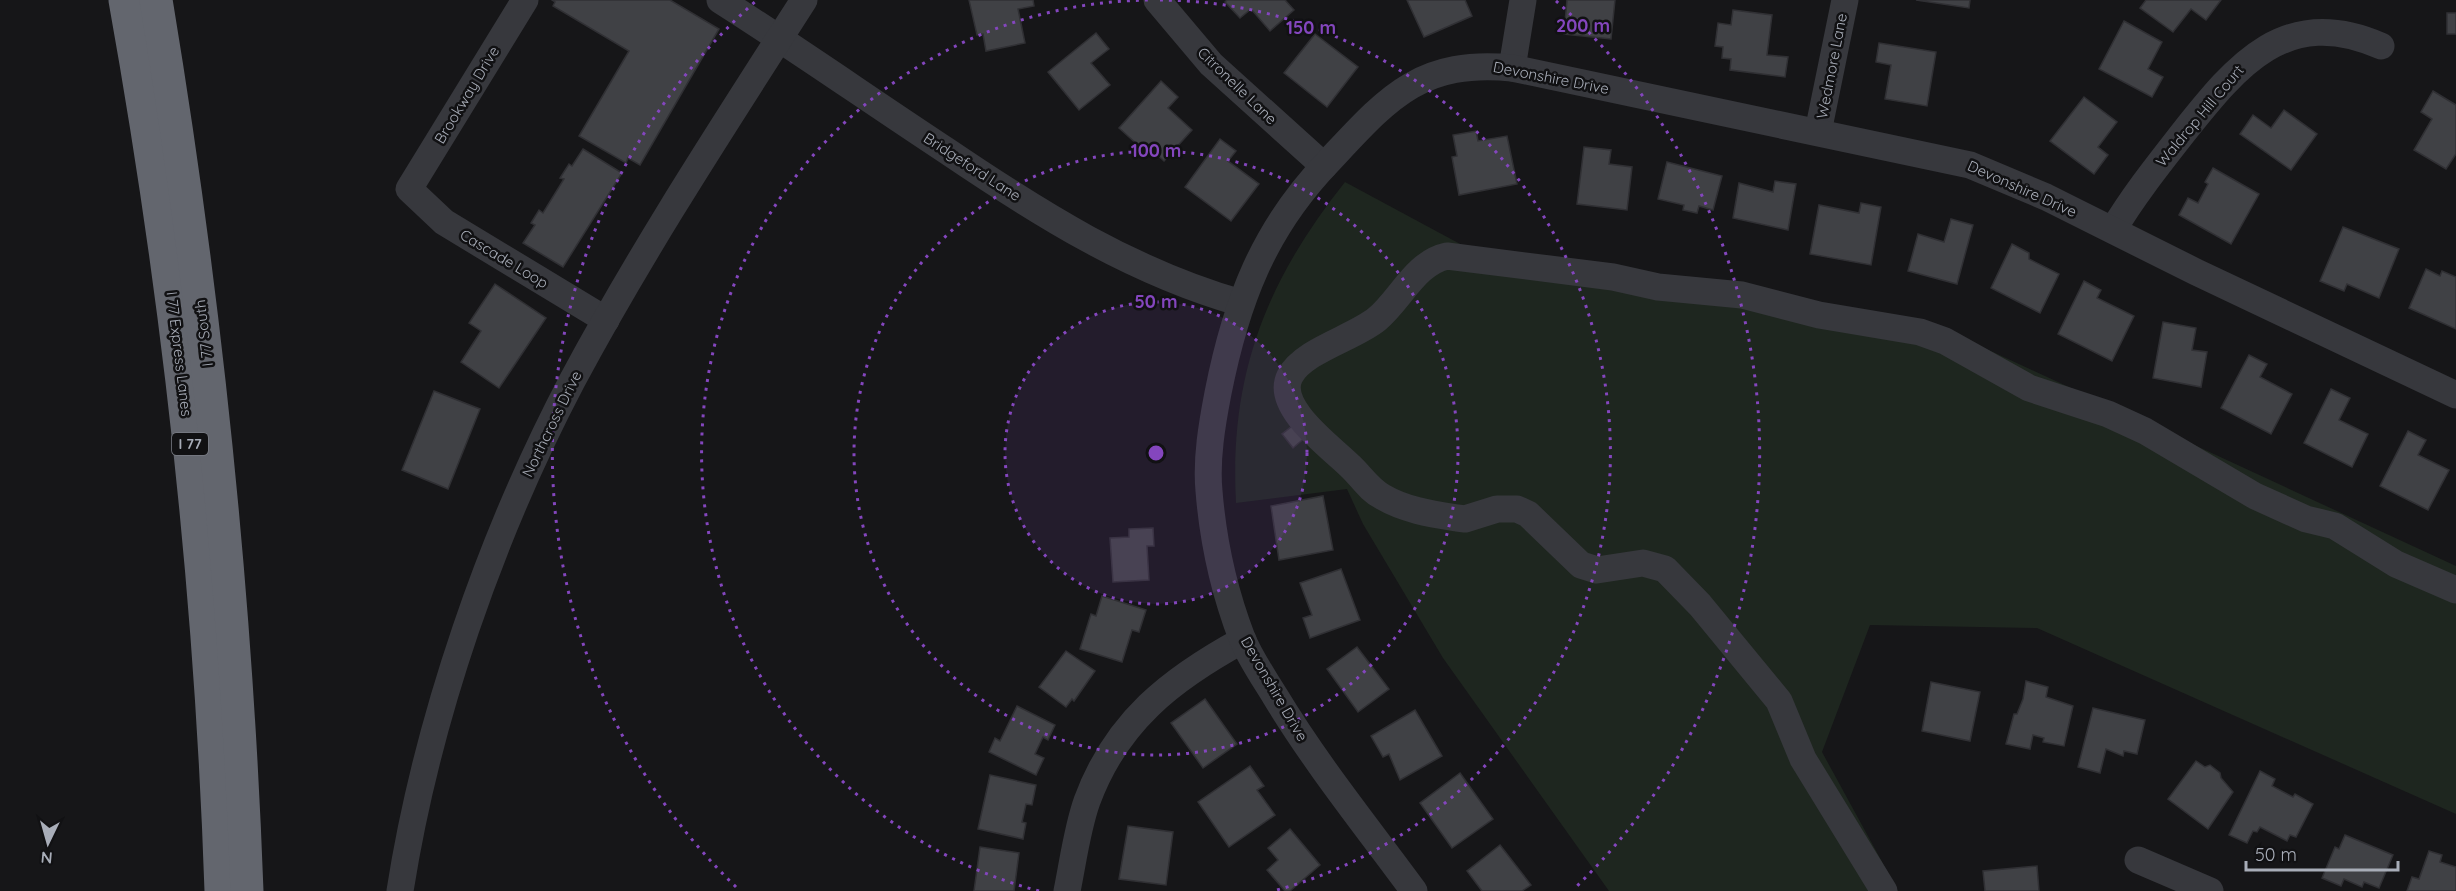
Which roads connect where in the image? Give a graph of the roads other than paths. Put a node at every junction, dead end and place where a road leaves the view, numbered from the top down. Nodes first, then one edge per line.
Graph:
1 (125, 0) edge
2 (156, 0) edge
3 (525, 0) edge
4 (720, 0) edge
5 (804, 0) edge
6 (1157, 0) edge
7 (1523, 0) edge
8 (1845, 0) edge
9 (780, 38) junction
10 (2381, 46) dead end
11 (1512, 68) junction
12 (1818, 132) junction
13 (1324, 166) junction
14 (409, 189) joint
15 (2114, 230) junction
16 (1241, 303) junction
17 (606, 320) junction
18 (2456, 395) edge
19 (2456, 590) edge
20 (1242, 640) junction
21 (2138, 860) dead end
22 (221, 891) edge
23 (247, 891) edge
24 (400, 891) edge
25 (1067, 891) edge
26 (1414, 891) edge
27 (1884, 891) edge
28 (2210, 891) edge

1 - 22 highway, I 77 Express Lanes / I 77
2 - 23 highway, I 77 South / I 77
3 - 14 street, Brookway Drive
4 - 9 street, Bridgeford Lane
5 - 9 street, Northcross Drive
6 - 13 street, Citronelle Lane
7 - 11 street
8 - 12 street, Wedmore Lane
9 - 16 street, Bridgeford Lane
9 - 17 street, Northcross Drive
10 - 15 street, Waldrop Hill Court
11 - 12 street, Devonshire Drive
11 - 13 street, Devonshire Drive
12 - 15 street, Devonshire Drive
13 - 16 street, Devonshire Drive
14 - 17 street, Cascade Loop
15 - 18 street, Devonshire Drive
16 - 20 street, Devonshire Drive
17 - 24 street, Northcross Drive
19 - 27 street
20 - 25 street
20 - 26 street, Devonshire Drive
21 - 28 street

